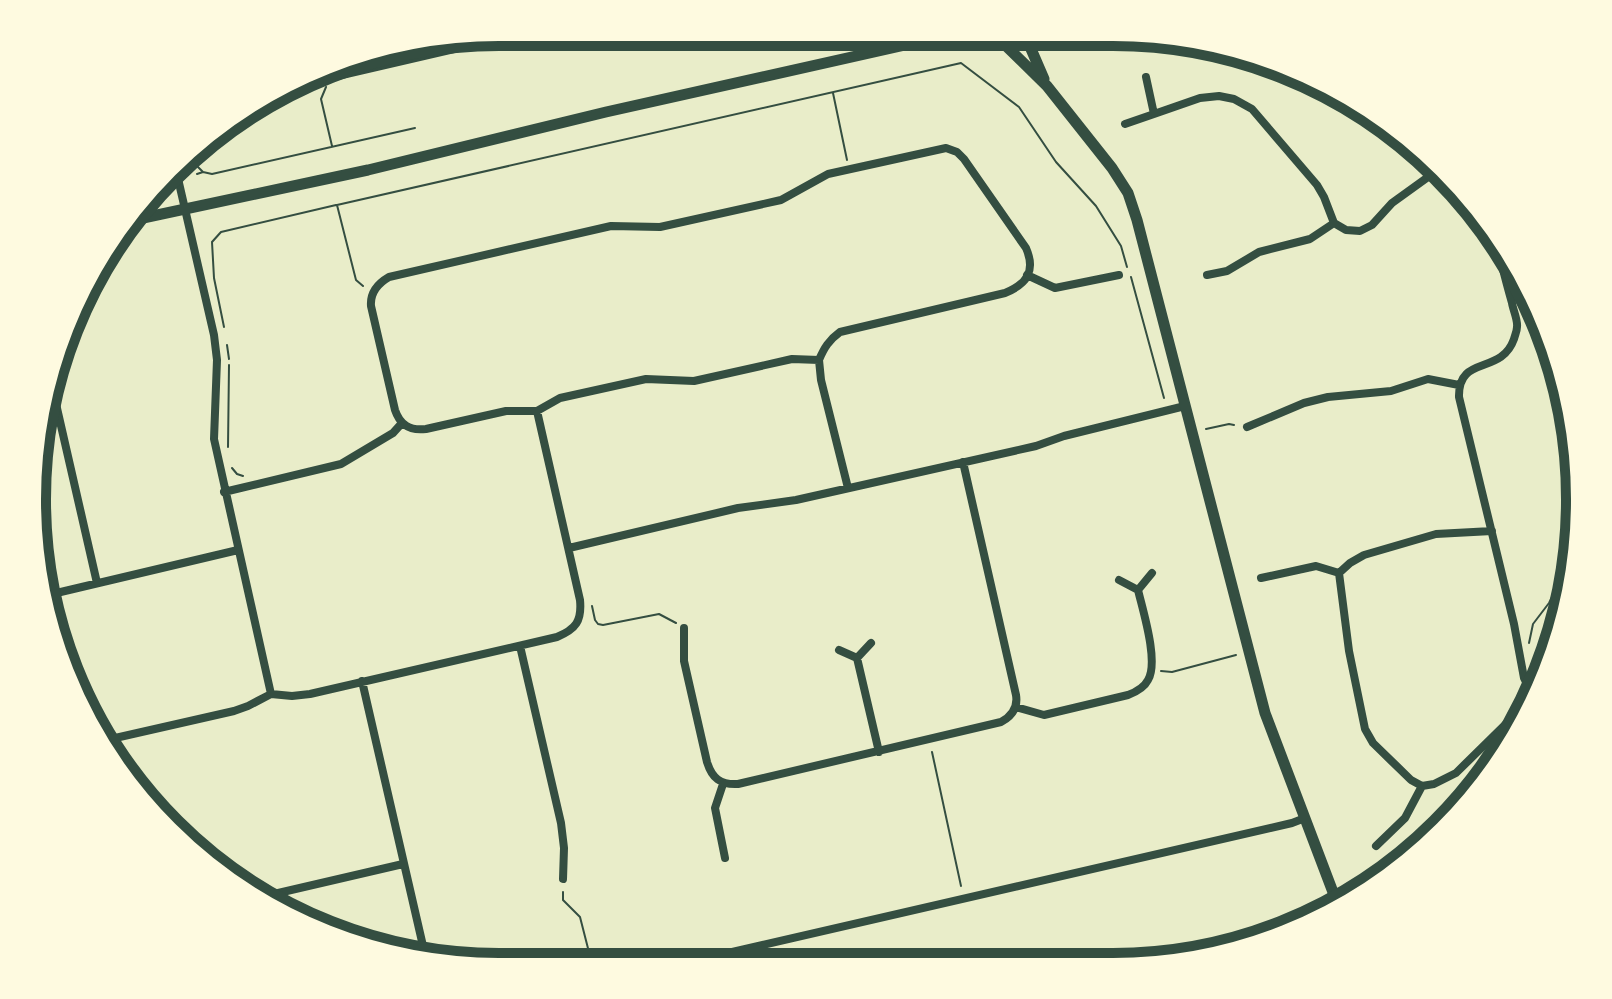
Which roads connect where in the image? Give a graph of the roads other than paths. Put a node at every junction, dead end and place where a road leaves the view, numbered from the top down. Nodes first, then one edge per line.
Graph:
1 (901, 46) edge
2 (1005, 46) edge
3 (1030, 46) edge
4 (458, 48) edge
5 (340, 75) edge
6 (1146, 77) dead end
7 (1047, 86) junction
8 (1154, 114) junction
9 (1125, 124) dead end
10 (1430, 176) edge
11 (178, 180) edge
12 (184, 208) junction
13 (145, 217) edge
14 (1334, 223) junction
15 (1503, 270) edge
16 (1027, 275) junction
17 (1119, 275) dead end
18 (1207, 275) dead end
19 (819, 360) junction
20 (1459, 385) junction
21 (56, 405) edge
22 (1185, 406) junction
23 (537, 411) junction
24 (402, 423) junction
25 (1247, 427) road end
26 (963, 462) junction
27 (848, 488) junction
28 (224, 492) junction
29 (1492, 531) junction
30 (569, 548) junction
31 (238, 550) junction
32 (1152, 573) dead end
33 (1339, 573) junction
34 (1261, 578) dead end
35 (1119, 580) dead end
36 (97, 583) junction
37 (1138, 590) junction
38 (56, 593) edge
39 (684, 628) road end
40 (871, 643) dead end
41 (520, 646) junction
42 (839, 650) dead end
43 (857, 658) junction
44 (362, 681) junction
45 (1527, 683) edge
46 (271, 694) junction
47 (1016, 707) junction
48 (1509, 719) edge
49 (114, 738) edge
50 (879, 752) junction
51 (723, 784) junction
52 (1422, 786) junction
53 (1305, 818) junction
54 (1376, 846) dead end
55 (725, 858) dead end
56 (403, 864) junction
57 (563, 879) road end
58 (276, 894) edge
59 (1334, 895) edge
60 (763, 945) junction
61 (423, 946) edge
62 (728, 953) edge
63 (765, 953) edge

1 - 12 main road
2 - 7 main road
3 - 7 main road
4 - 5 street
6 - 8 street
7 - 22 main road
8 - 9 street
8 - 14 street
10 - 14 street
11 - 12 street
12 - 13 main road
12 - 28 street
14 - 18 street
15 - 20 street
16 - 17 street
16 - 19 street
16 - 24 street
19 - 23 street
19 - 27 street
20 - 25 street
20 - 29 street
21 - 36 street
22 - 26 street
22 - 53 main road
23 - 24 street
23 - 30 street
24 - 28 street
26 - 27 street
26 - 47 street
27 - 30 street
28 - 31 street
29 - 33 street
29 - 45 street
30 - 41 street
31 - 36 street
31 - 46 street
32 - 37 street
33 - 34 street
33 - 52 street
35 - 37 street
36 - 38 street
37 - 47 street
39 - 51 street
40 - 43 street
41 - 44 street
41 - 57 street
42 - 43 street
43 - 50 street
44 - 46 street
44 - 56 street
46 - 49 street
47 - 50 street
48 - 52 street
50 - 51 street
51 - 55 street
52 - 54 street
53 - 59 main road
53 - 60 street
56 - 58 street
56 - 61 street
60 - 62 street
60 - 63 street

